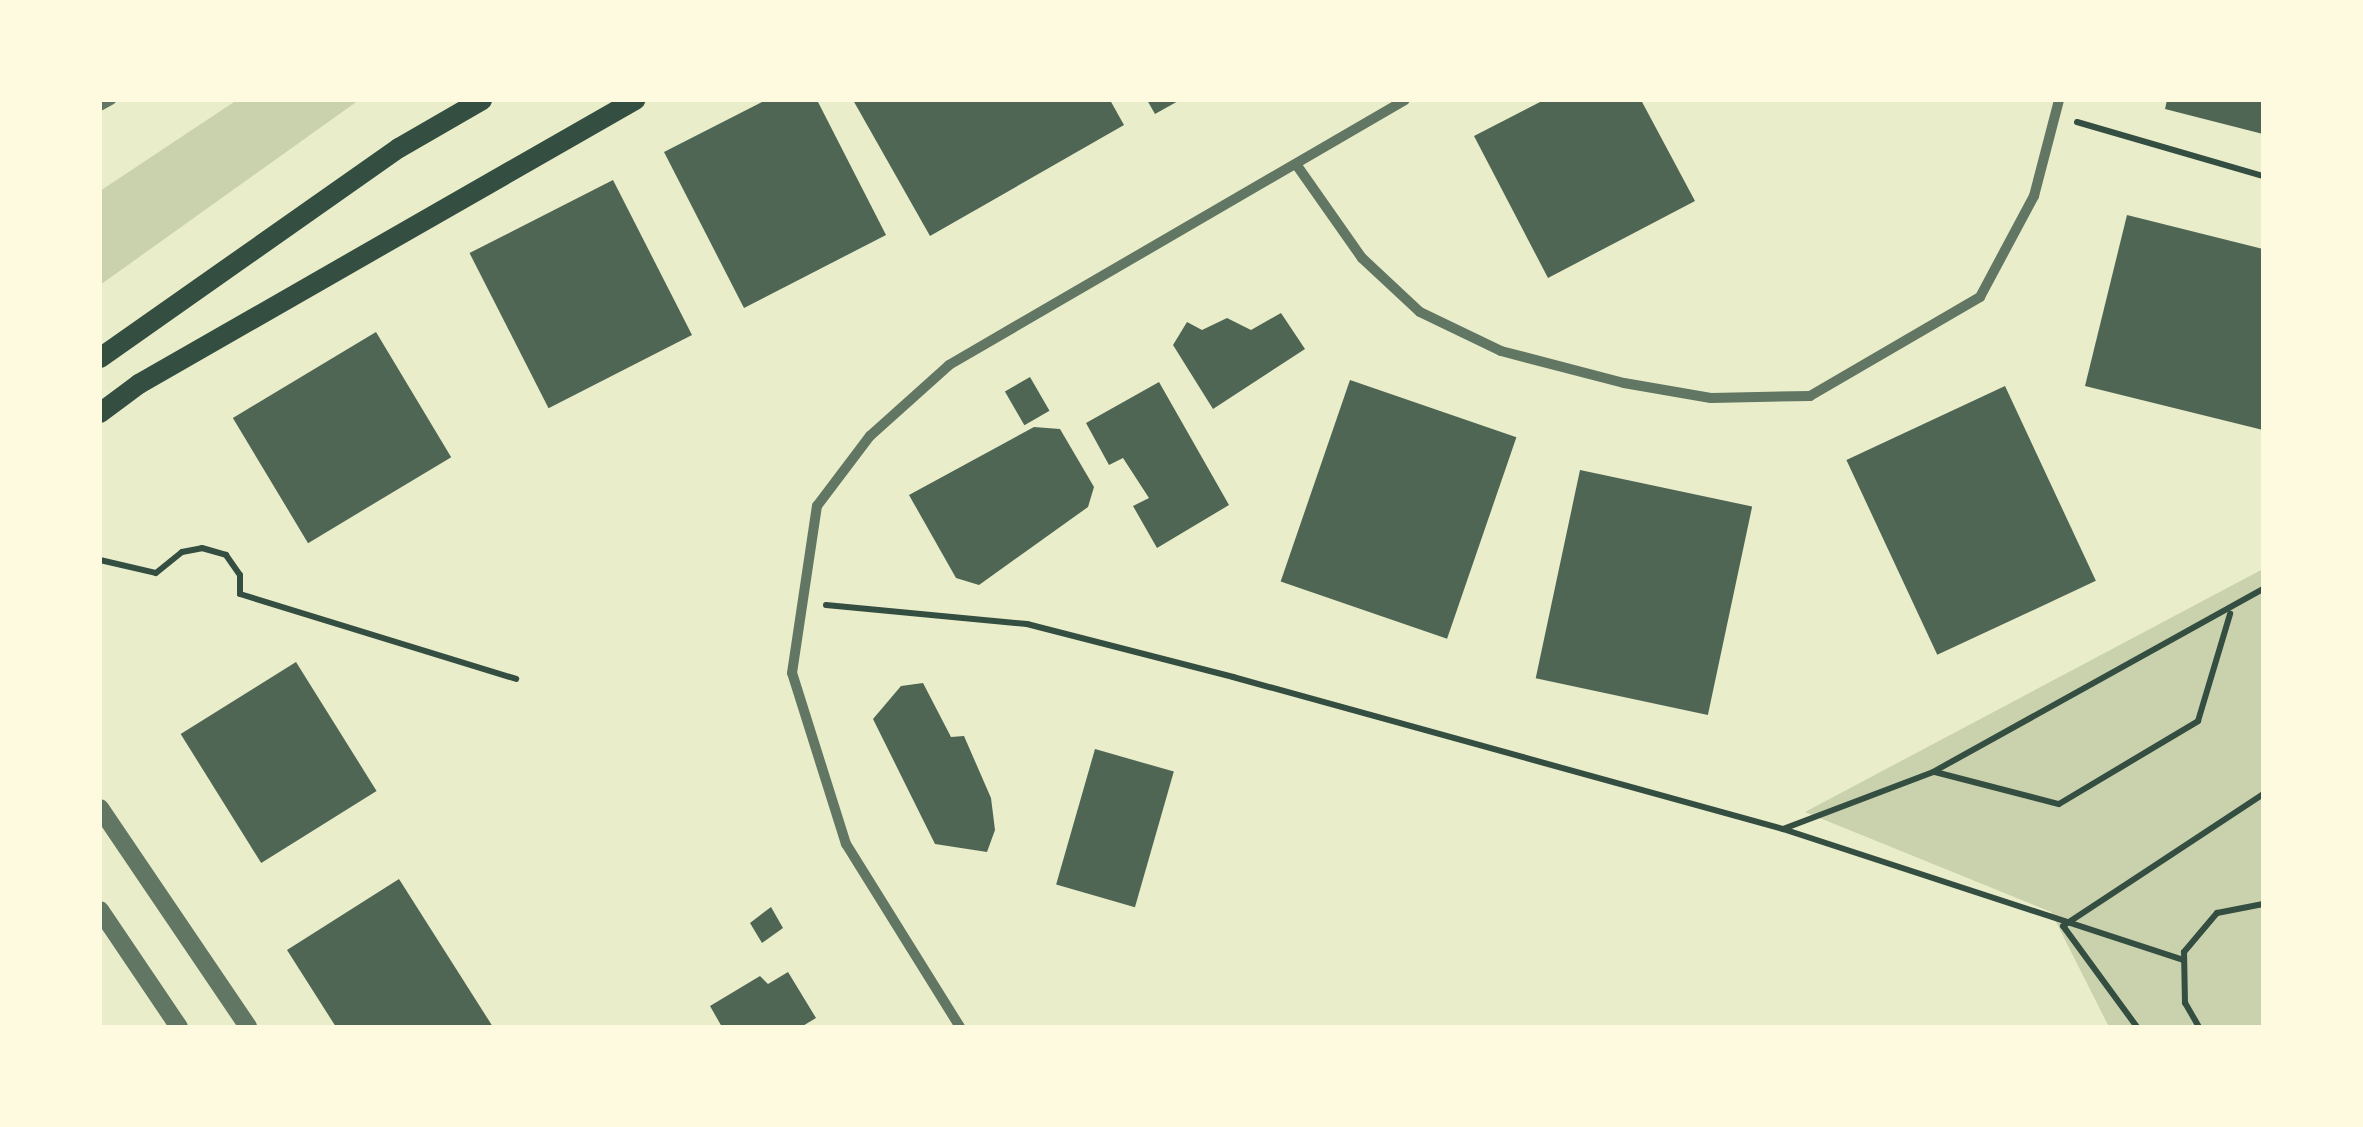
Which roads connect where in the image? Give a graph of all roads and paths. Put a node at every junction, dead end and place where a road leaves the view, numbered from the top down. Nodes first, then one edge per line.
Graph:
1 (111, 100) edge
2 (482, 100) edge
3 (635, 100) edge
4 (1405, 100) edge
5 (2059, 100) edge
6 (100, 106) edge
7 (2055, 115) junction
8 (1298, 167) junction
9 (2263, 176) edge
10 (100, 358) edge
11 (100, 413) edge
12 (100, 560) edge
13 (2263, 589) edge
14 (800, 602) junction
15 (2230, 612) junction
16 (516, 679) dead end
17 (1933, 772) junction
18 (2263, 794) edge
19 (100, 808) edge
20 (1783, 829) junction
21 (2263, 904) edge
22 (100, 910) edge
23 (2063, 926) junction
24 (2183, 960) junction
25 (179, 1027) edge
26 (248, 1027) edge
27 (960, 1027) edge
28 (2137, 1027) edge
29 (2199, 1027) edge

1 - 6 street
2 - 10 main road
3 - 11 main road
4 - 8 street
5 - 7 street
7 - 8 street
7 - 9 path
8 - 14 street
12 - 16 path
13 - 15 path
14 - 20 path
14 - 27 street
15 - 17 path
15 - 17 path
17 - 20 path
18 - 23 path
19 - 26 street
20 - 23 path
21 - 24 path
22 - 25 street
23 - 24 path
23 - 28 path
24 - 29 path

